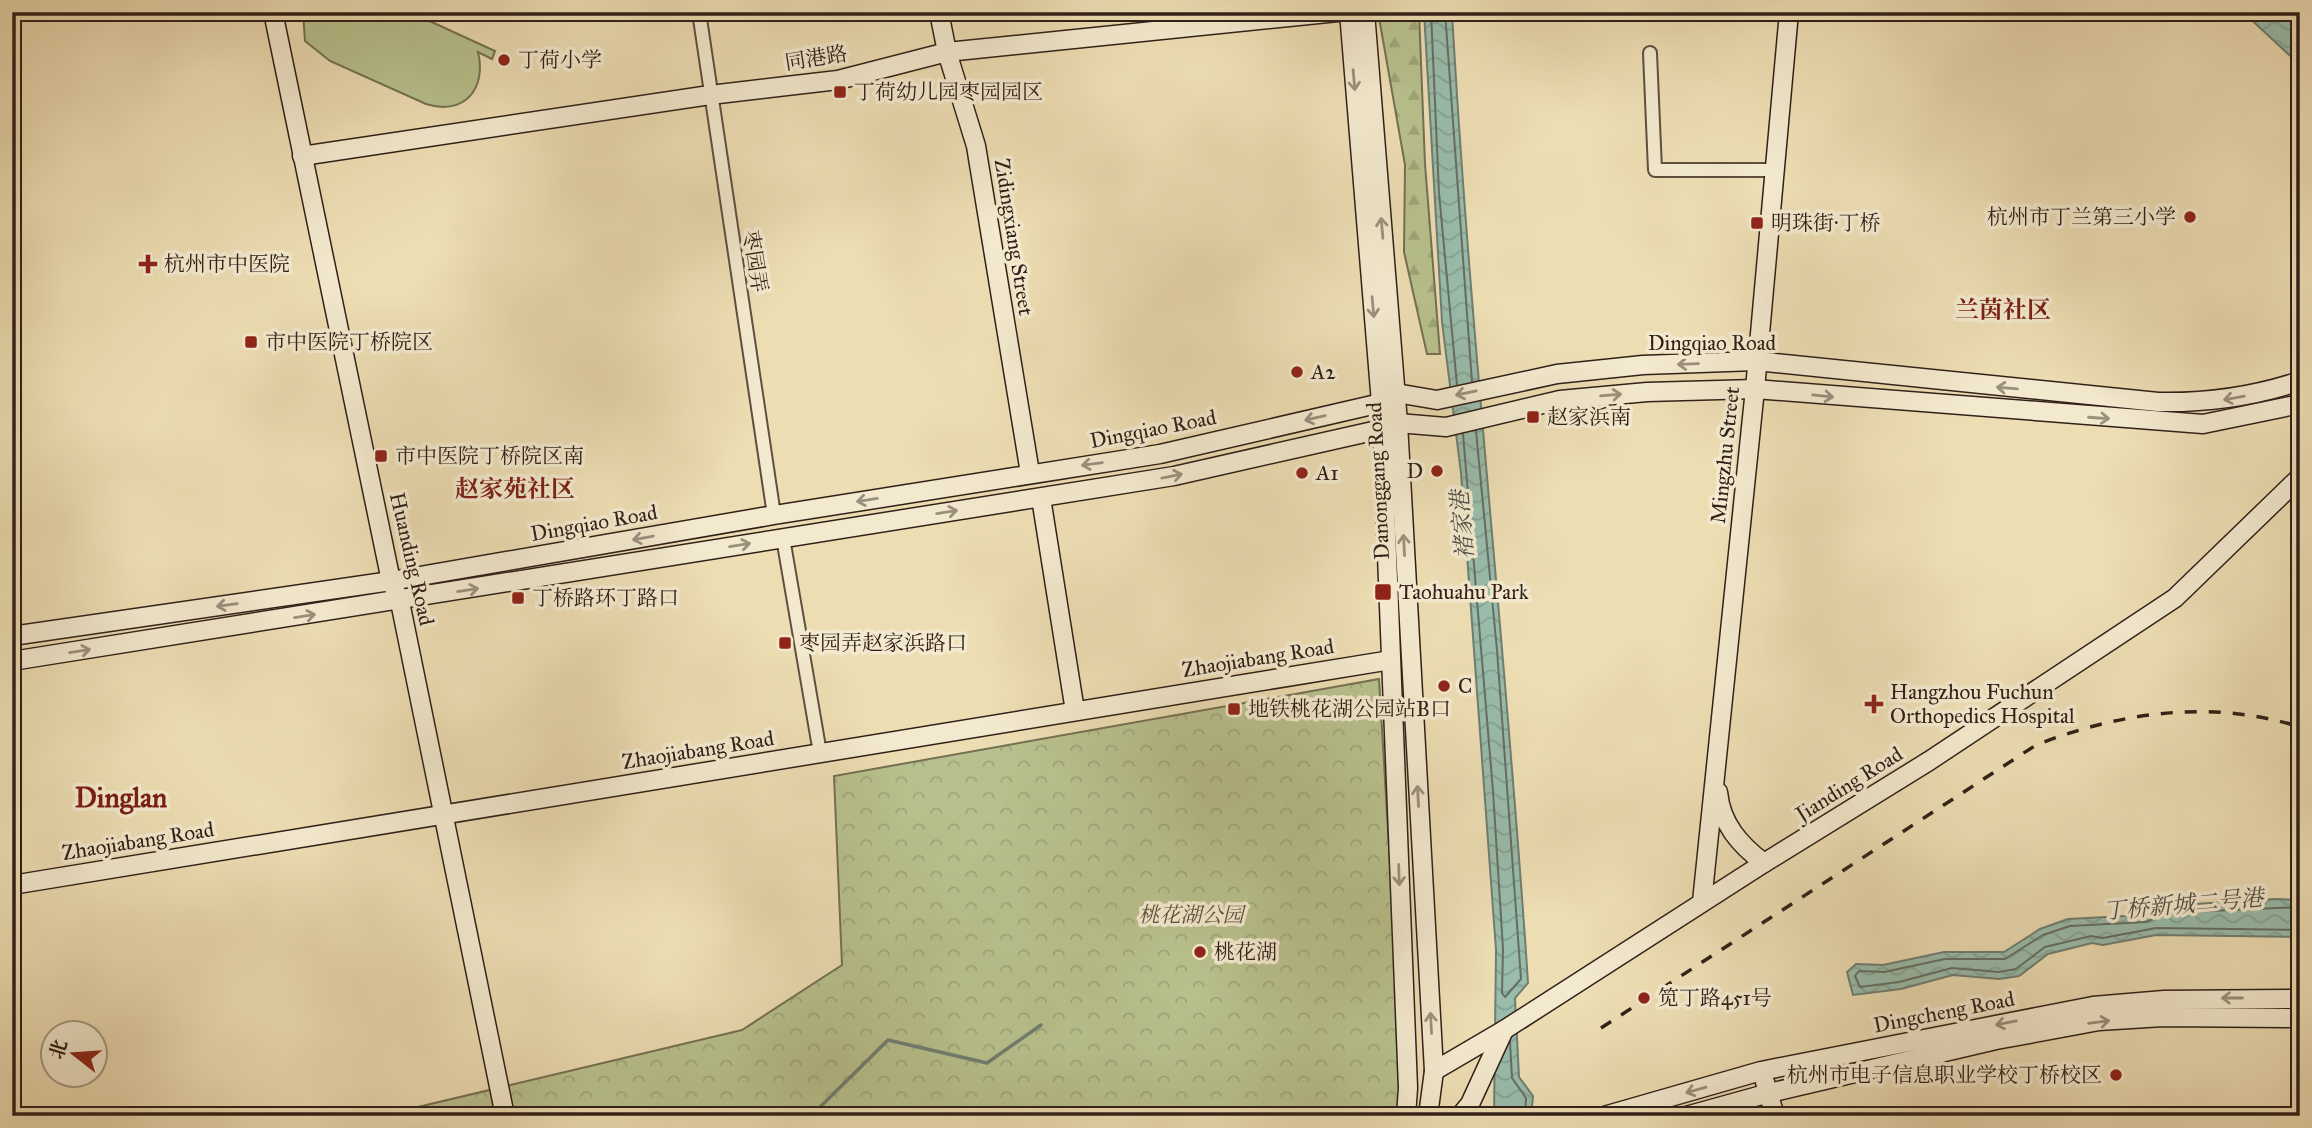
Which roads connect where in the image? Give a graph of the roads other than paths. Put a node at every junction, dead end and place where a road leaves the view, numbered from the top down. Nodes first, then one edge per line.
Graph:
1 (273, 12) edge
2 (699, 12) edge
3 (939, 12) edge
4 (1338, 12) edge
5 (1349, 12) edge
6 (1365, 12) edge
7 (1789, 12) edge
8 (947, 52) junction
9 (1650, 53) dead end
10 (710, 95) junction
11 (302, 156) junction
12 (1774, 170) junction
13 (1756, 362) junction
14 (2300, 381) edge
15 (1755, 389) junction
16 (1388, 398) junction
17 (2300, 404) edge
18 (1390, 426) junction
19 (1030, 473) junction
20 (2300, 477) edge
21 (1041, 498) junction
22 (775, 515) junction
23 (783, 538) junction
24 (391, 582) junction
25 (400, 601) junction
26 (12, 636) edge
27 (1391, 660) junction
28 (12, 661) edge
29 (1075, 711) junction
30 (820, 753) junction
31 (1716, 766) junction
32 (442, 814) junction
33 (1764, 863) junction
34 (12, 885) edge
35 (1702, 902) junction
36 (2300, 999) edge
37 (2300, 1018) edge
38 (1504, 1030) junction
39 (1434, 1071) junction
40 (1761, 1071) junction
41 (1769, 1093) junction
42 (505, 1116) edge
43 (1406, 1116) edge
44 (1428, 1116) edge
45 (1460, 1116) edge
46 (1604, 1116) edge
47 (1686, 1116) edge
48 (1775, 1116) edge

1 - 11 main road, Huanding Road
2 - 10 street, 枣园弄
3 - 8 main road, Zidingxiang Street
4 - 8 main road, 同港路
5 -> 16 main road, Danonggang Road
16 -> 6 main road, Danonggang Road
7 - 12 main road, Mingzhu Street
8 - 10 main road, 同港路
8 - 19 main road, Zidingxiang Street
9 - 12 street
10 - 11 main road, 同港路
10 - 22 street, 枣园弄
11 - 24 main road, Huanding Road
12 - 13 main road, Mingzhu Street
14 -> 13 main road, Dingqiao Road
13 - 15 main road, Mingzhu Street
13 -> 16 main road, Dingqiao Road
15 -> 17 main road
18 -> 15 main road
15 - 31 main road, Mingzhu Street
16 - 18 main road, Danonggang Road
16 -> 19 main road, Dingqiao Road
21 -> 18 main road
18 - 27 main road, Danonggang Road
39 -> 18 main road, Danonggang Road
19 -> 22 main road, Dingqiao Road
20 - 33 main road, Jianding Road
23 -> 21 main road
21 - 29 main road
22 -> 24 main road, Dingqiao Road
25 -> 23 main road
23 - 30 street
24 - 25 main road, Huanding Road
24 -> 26 main road, Dingqiao Road
28 -> 25 main road
25 - 32 main road, Huanding Road
27 - 29 main road, Zhaojiabang Road
27 -> 43 main road, Danonggang Road
29 - 30 main road, Zhaojiabang Road
30 - 32 main road, Zhaojiabang Road
31 - 33 main road
31 - 35 main road, Mingzhu Street
32 - 34 main road, Zhaojiabang Road
32 - 42 main road, Huanding Road
33 - 35 main road, Jianding Road
35 - 38 main road, Jianding Road
36 -> 40 main road, Dingcheng Road
41 -> 37 main road, Dingcheng Road
38 - 39 main road, Jianding Road
38 - 45 main road
39 - 44 main road, Danonggang Road
40 - 41 main road
40 -> 46 main road, Dingcheng Road
41 - 47 main road, Dingcheng Road
41 - 48 main road

